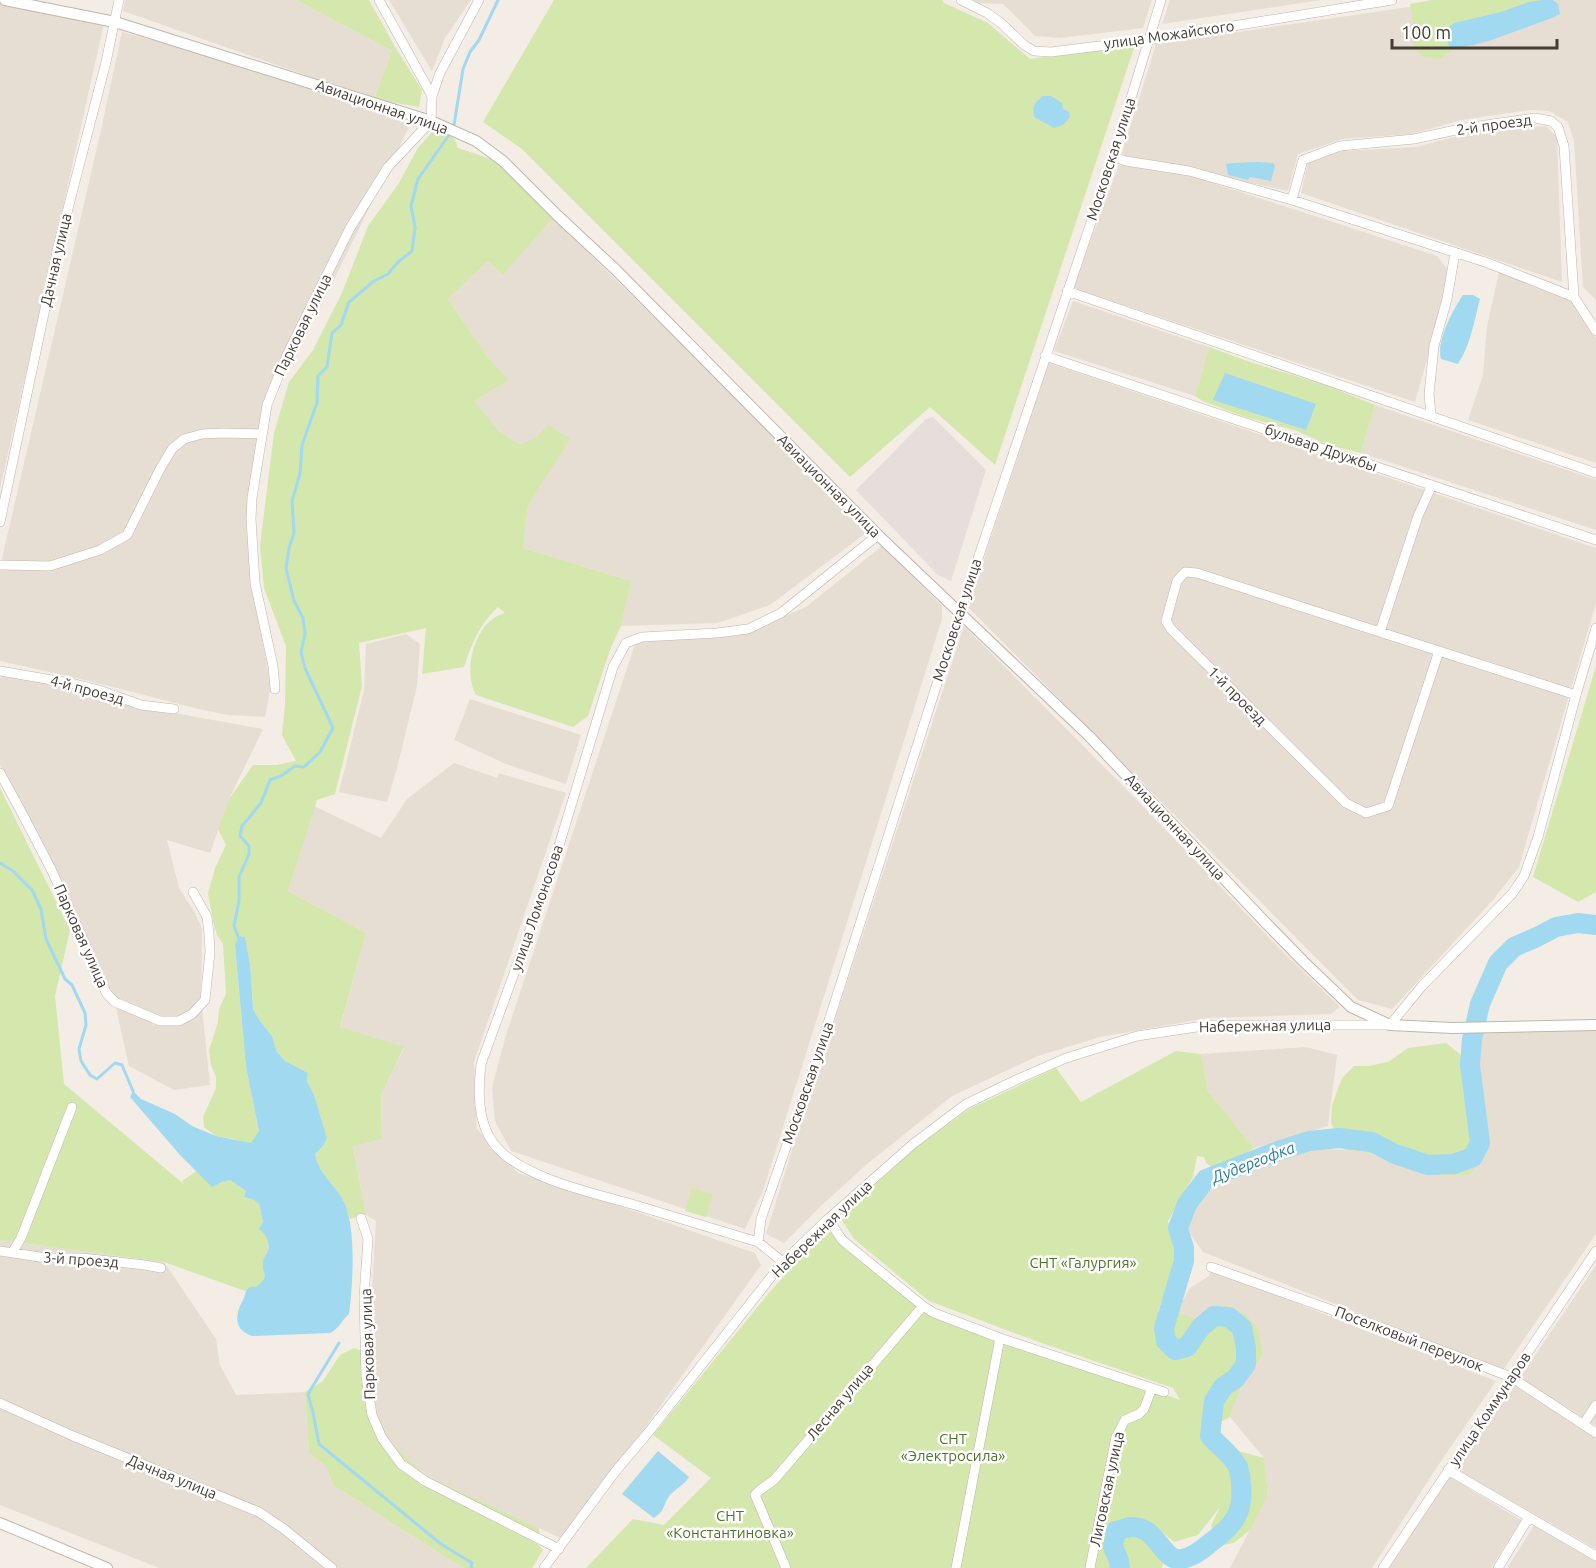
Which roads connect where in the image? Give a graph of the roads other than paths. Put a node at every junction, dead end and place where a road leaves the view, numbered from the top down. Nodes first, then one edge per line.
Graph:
1 (5, 0) edge
2 (119, 0) edge
3 (379, 0) edge
4 (480, 0) edge
5 (961, 0) edge
6 (1161, 0) edge
7 (1392, 0) edge
8 (115, 22) junction
9 (1148, 40) junction
10 (432, 96) junction
11 (431, 121) junction
12 (1113, 157) junction
13 (1292, 200) junction
14 (1455, 253) junction
15 (1067, 291) junction
16 (1574, 297) junction
17 (1596, 331) edge
18 (1045, 356) junction
19 (1431, 415) junction
20 (261, 434) junction
21 (1596, 473) edge
22 (1432, 485) junction
23 (0, 522) edge
24 (878, 535) junction
25 (1596, 540) edge
26 (0, 565) edge
27 (960, 612) junction
28 (1596, 628) edge
29 (1380, 632) junction
30 (1439, 651) junction
31 (0, 671) edge
32 (275, 689) dead end
33 (1575, 695) junction
34 (174, 709) dead end
35 (0, 773) edge
36 (193, 892) dead end
37 (1390, 1025) junction
38 (1596, 1025) edge
39 (72, 1107) dead end
40 (362, 1218) dead end
41 (828, 1219) junction
42 (758, 1242) junction
43 (0, 1251) edge
44 (1596, 1251) edge
45 (12, 1253) junction
46 (783, 1262) junction
47 (1211, 1267) dead end
48 (161, 1268) dead end
49 (922, 1306) junction
50 (1000, 1338) junction
51 (1511, 1377) junction
52 (1152, 1388) junction
53 (1164, 1392) dead end
54 (0, 1403) edge
55 (1596, 1405) edge
56 (1583, 1425) junction
57 (1596, 1433) edge
58 (1449, 1470) junction
59 (1529, 1517) junction
60 (0, 1523) edge
61 (559, 1549) junction
62 (1596, 1556) edge
63 (107, 1568) edge
64 (332, 1568) edge
65 (544, 1568) edge
66 (786, 1568) edge
67 (956, 1568) edge
68 (1090, 1568) edge
69 (1383, 1568) edge
70 (1498, 1568) edge

1 - 8 street, Авиационная улица
2 - 8 street, Дачная улица
3 - 10 street
4 - 10 street
5 - 9 street, улица Можайского
6 - 9 street, Московская улица
7 - 9 street, улица Можайского
8 - 11 street, Авиационная улица
8 - 23 street, Дачная улица
9 - 12 street, Московская улица
10 - 11 street
11 - 20 street, Парковая улица
11 - 24 street, Авиационная улица
12 - 13 street
12 - 15 street, Московская улица
13 - 14 street
13 - 16 street, 2-й проезд
14 - 16 street
14 - 19 street
15 - 18 street, Московская улица
15 - 19 street
16 - 17 street, 2-й проезд
18 - 22 street, бульвар Дружбы
18 - 27 street, Московская улица
19 - 21 street
20 - 26 street
20 - 32 street, Парковая улица
22 - 25 street, бульвар Дружбы
22 - 29 street
24 - 27 street, Авиационная улица
24 - 42 street, улица Ломоносова
27 - 37 street, Авиационная улица
27 - 42 street, Московская улица
28 - 33 street
29 - 30 street, 1-й проезд
29 - 30 street, 1-й проезд
30 - 33 street, 1-й проезд
31 - 34 street, 4-й проезд
33 - 37 street
35 - 36 street, Парковая улица
37 - 38 street, Авиационная улица
37 - 41 street, Набережная улица
39 - 45 street
40 - 61 street, Парковая улица
41 - 46 street, Набережная улица
41 - 49 street
42 - 46 street, улица Ломоносова
43 - 45 street, 3-й проезд
44 - 51 street, улица Коммунаров
45 - 48 street, 3-й проезд
46 - 61 street, Набережная улица
47 - 51 street, Поселковый переулок
49 - 50 street
49 - 66 street, Лесная улица
50 - 52 street
50 - 67 street
51 - 56 street, Поселковый переулок
51 - 58 street, улица Коммунаров
52 - 53 street
52 - 68 street, Лиговская улица
54 - 64 street, Дачная улица
55 - 56 street
56 - 57 street, Поселковый переулок
58 - 59 street
58 - 69 street, улица Коммунаров
59 - 62 street
59 - 70 street
60 - 63 street
61 - 65 street, Набережная улица

